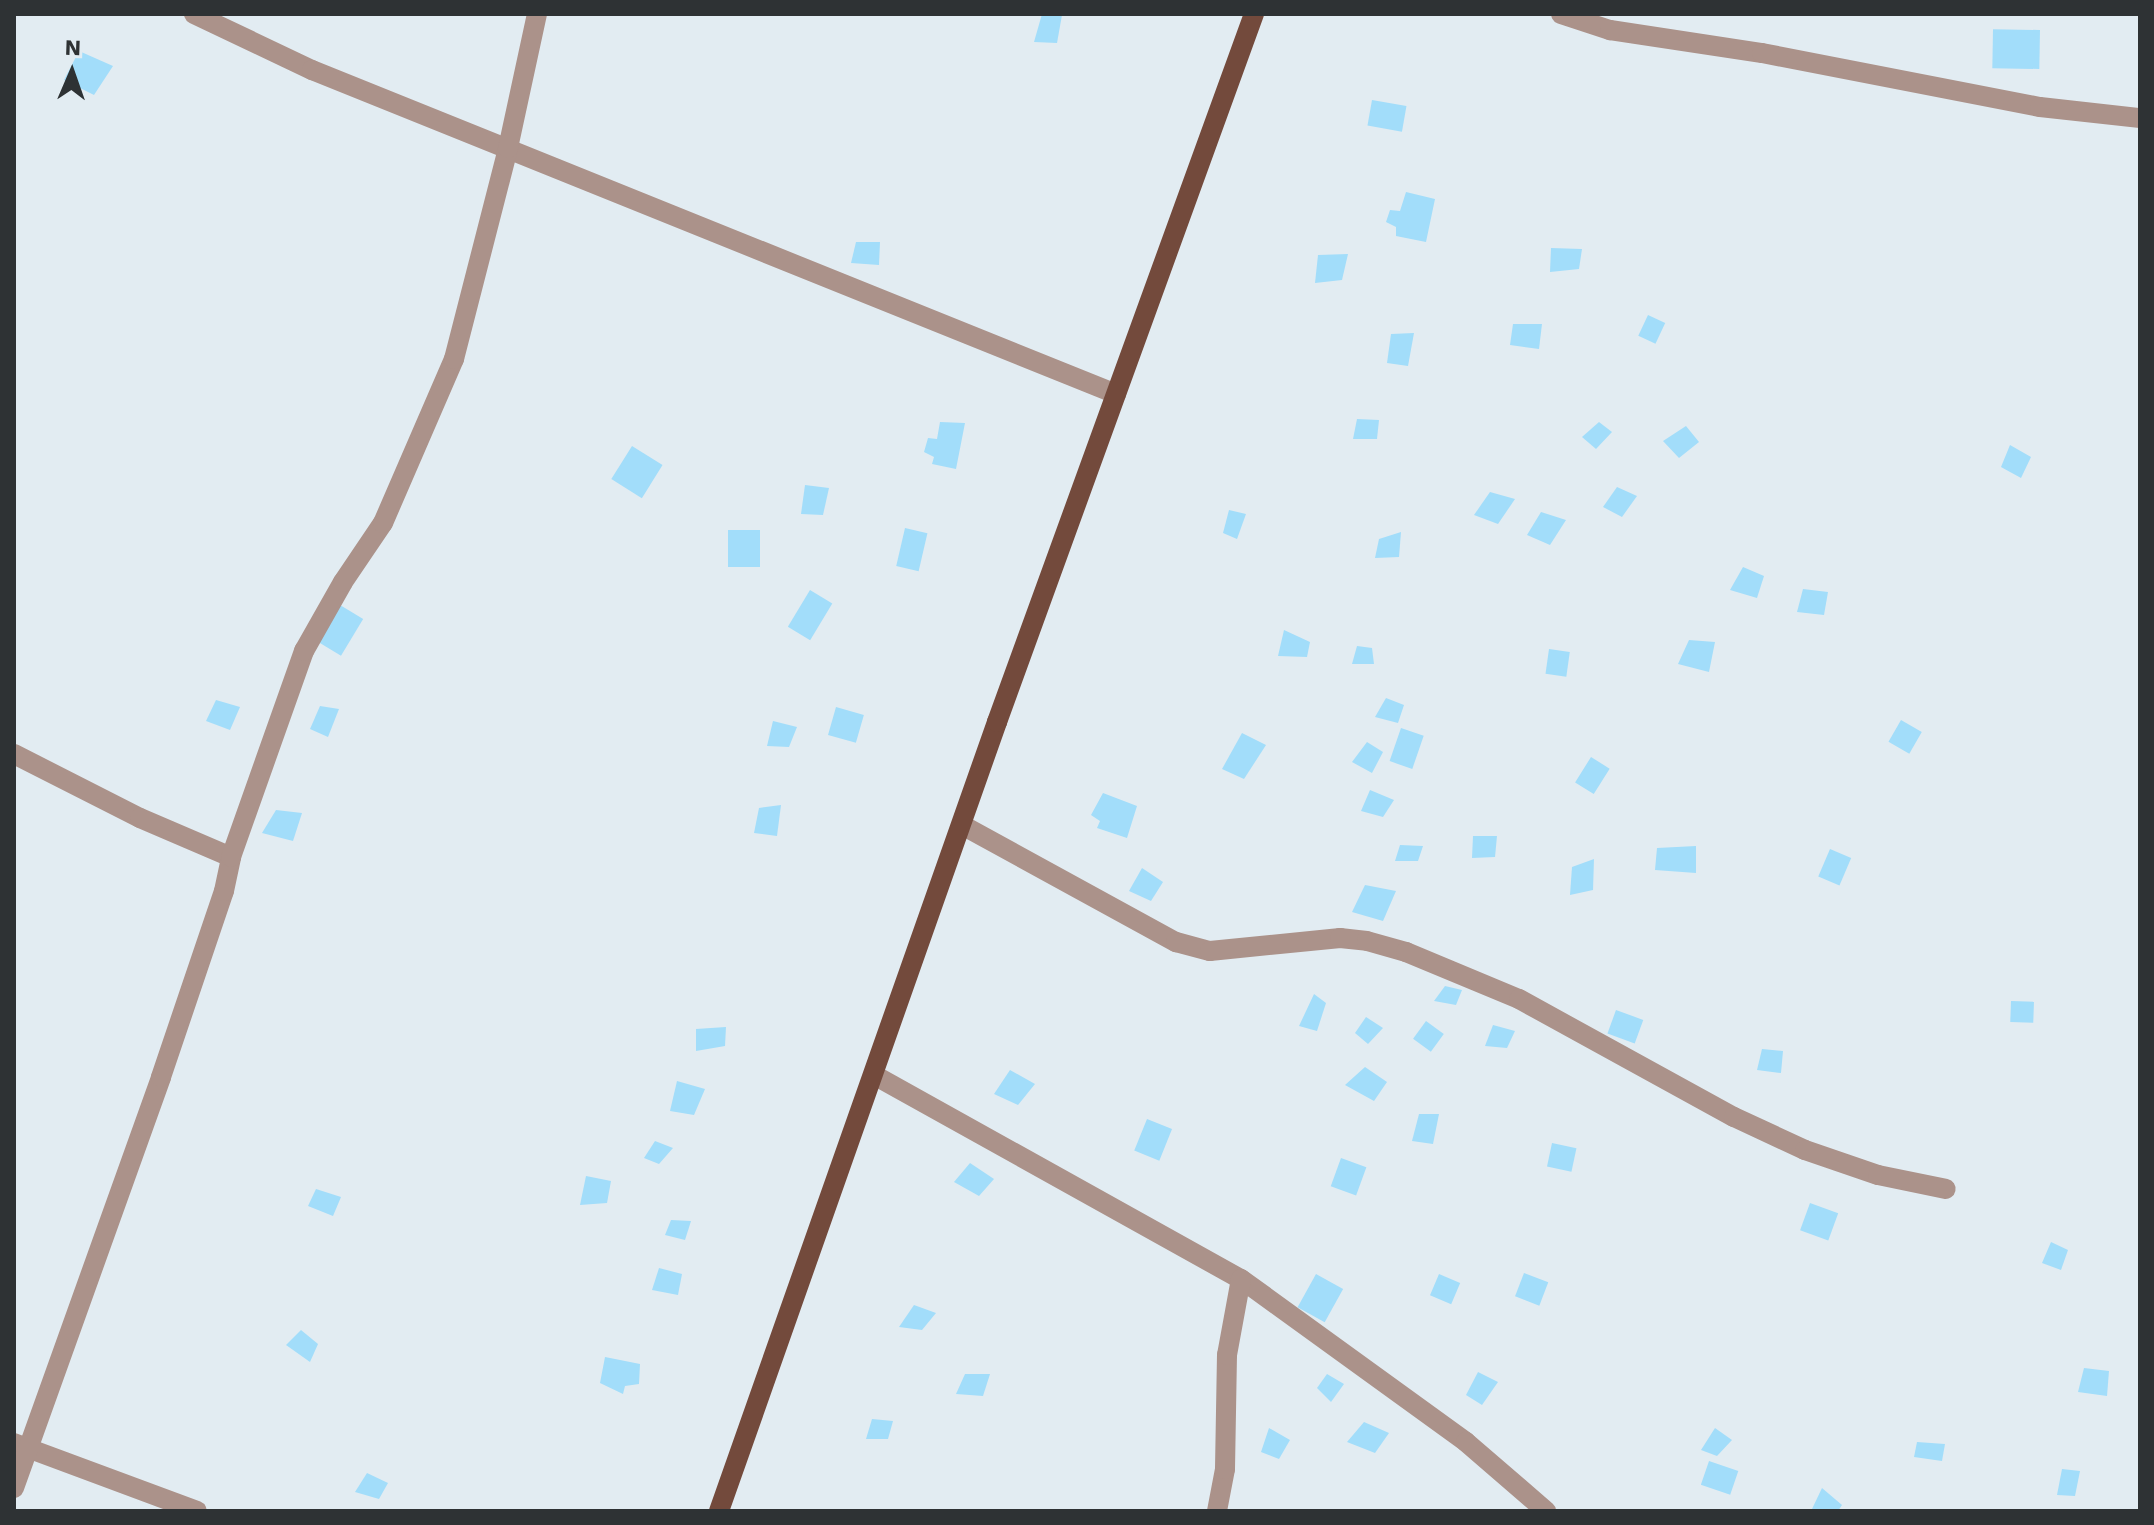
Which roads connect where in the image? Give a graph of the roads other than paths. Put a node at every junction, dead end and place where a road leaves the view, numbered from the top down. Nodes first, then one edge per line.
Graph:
1 (194, 14) edge
2 (537, 14) edge
3 (1254, 14) edge
4 (1561, 14) edge
5 (2140, 118) edge
6 (508, 148) junction
7 (1116, 394) junction
8 (14, 754) edge
9 (962, 825) junction
10 (231, 857) junction
11 (874, 1075) junction
12 (1946, 1189) dead end
13 (1241, 1279) junction
14 (21, 1446) edge
15 (14, 1488) edge
16 (197, 1511) edge
17 (719, 1511) edge
18 (1217, 1511) edge
19 (1546, 1511) edge

1 - 6 street
2 - 6 street
3 - 7 main road
4 - 5 street
6 - 7 street
6 - 10 street
7 - 9 main road
8 - 10 street
9 - 11 main road
9 - 12 street
10 - 14 street
11 - 13 street
11 - 17 main road
13 - 18 street
13 - 19 street
14 - 15 street
14 - 16 street

